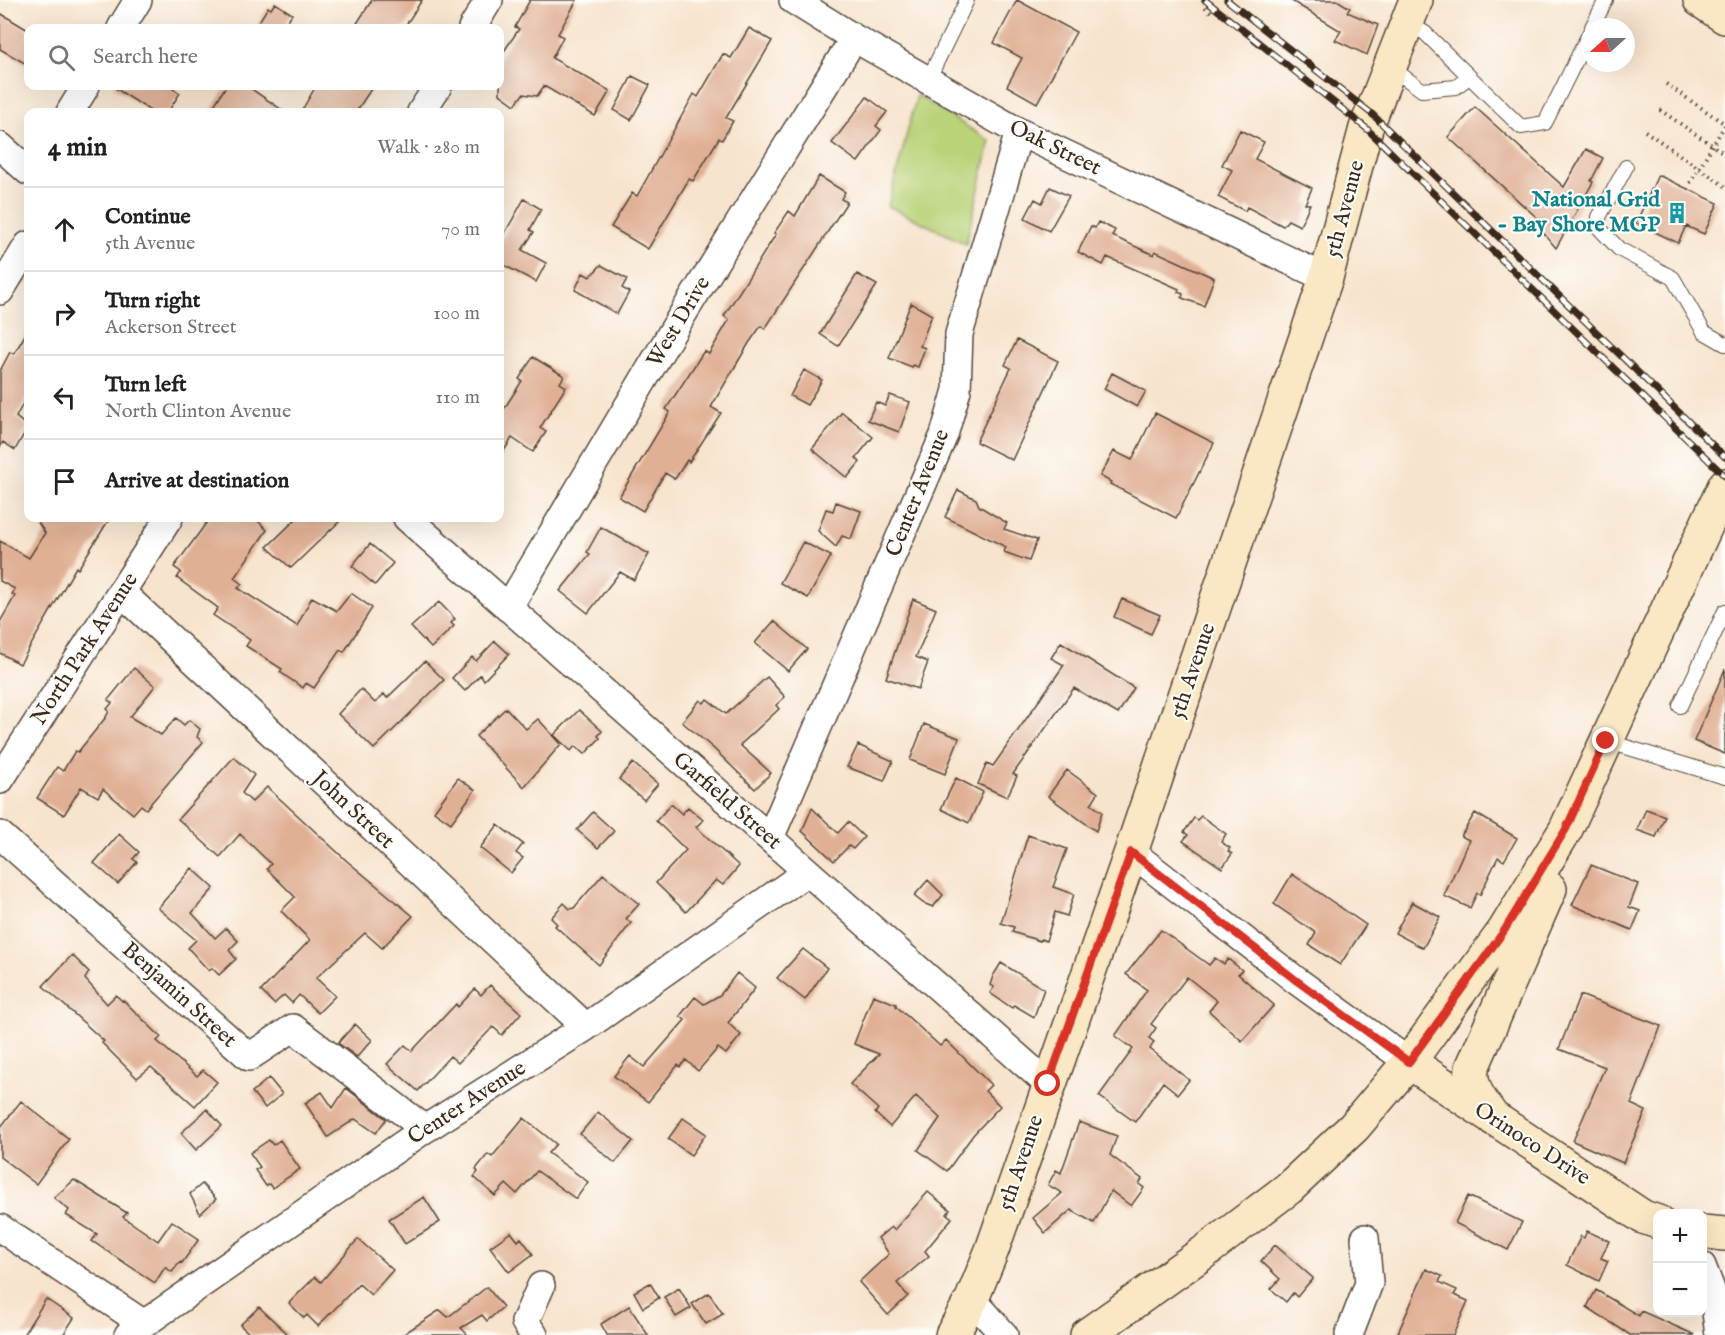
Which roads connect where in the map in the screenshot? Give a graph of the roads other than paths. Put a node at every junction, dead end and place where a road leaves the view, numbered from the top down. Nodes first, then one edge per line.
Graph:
1 (138, 0) edge
2 (489, 0) edge
3 (793, 0) edge
4 (967, 0) edge
5 (1606, 0) edge
6 (1700, 0) edge
7 (1412, 11) edge
8 (1725, 17) edge
9 (1597, 18) edge
10 (123, 24) edge
11 (474, 24) edge
12 (854, 38) junction
13 (1581, 50) edge
14 (1390, 67) junction
15 (1469, 77) junction
16 (928, 80) junction
17 (84, 90) edge
18 (435, 90) edge
19 (72, 108) edge
20 (424, 108) edge
21 (1018, 132) junction
22 (0, 146) edge
23 (24, 167) edge
24 (1626, 167) dead end
25 (24, 252) edge
26 (1326, 278) junction
27 (0, 291) edge
28 (1725, 344) edge
29 (1725, 485) edge
30 (166, 522) edge
31 (411, 522) edge
32 (121, 592) junction
33 (508, 608) junction
34 (1725, 611) edge
35 (1680, 706) dead end
36 (1606, 741) junction
37 (1725, 777) edge
38 (0, 780) edge
39 (1564, 832) junction
40 (0, 835) edge
41 (770, 838) junction
42 (1131, 852) junction
43 (807, 872) junction
44 (586, 1027) junction
45 (1409, 1062) junction
46 (1048, 1084) junction
47 (1494, 1119) junction
48 (425, 1129) junction
49 (1653, 1220) edge
50 (0, 1228) edge
51 (1707, 1232) edge
52 (1725, 1234) edge
53 (1365, 1238) dead end
54 (1707, 1279) edge
55 (542, 1286) dead end
56 (972, 1299) junction
57 (136, 1330) edge
58 (534, 1335) edge
59 (952, 1335) edge
60 (1004, 1335) edge
61 (1086, 1335) edge
62 (1349, 1335) edge
63 (1719, 1335) edge

1 - 10 street
2 - 11 street
3 - 12 street, Oak Street
4 - 16 lane
5 - 9 lane
6 - 8 main road
7 - 14 main road, 5th Avenue
7 - 15 lane
12 - 16 street, Oak Street
12 - 33 street, West Drive
13 - 15 lane
14 - 15 lane
14 - 26 main road, 5th Avenue
16 - 21 street, Oak Street
17 - 19 street
18 - 20 street
21 - 26 street, Oak Street
21 - 41 street, Center Avenue
22 - 23 street
24 - 28 lane
25 - 27 street
26 - 42 main road, 5th Avenue
29 - 36 main road
30 - 32 street, North Park Avenue
31 - 33 street, Garfield Street
32 - 38 street, North Park Avenue
32 - 44 street, John Street
33 - 41 street, Garfield Street
34 - 35 lane
36 - 37 lane
36 - 39 main road
39 - 45 main road
39 - 47 main road
40 - 48 street, Benjamin Street
41 - 43 street, Garfield Street
42 - 45 street
42 - 46 main road, 5th Avenue
43 - 44 street, Center Avenue
43 - 46 street, Garfield Street
44 - 48 street, Center Avenue
45 - 47 main road, Orinoco Drive
45 - 61 main road
46 - 56 main road, 5th Avenue
47 - 49 main road, Orinoco Drive
48 - 57 street, Center Avenue
50 - 57 street
51 - 52 main road
53 - 62 street
54 - 63 street
55 - 58 street
56 - 59 main road, 5th Avenue
56 - 60 street

